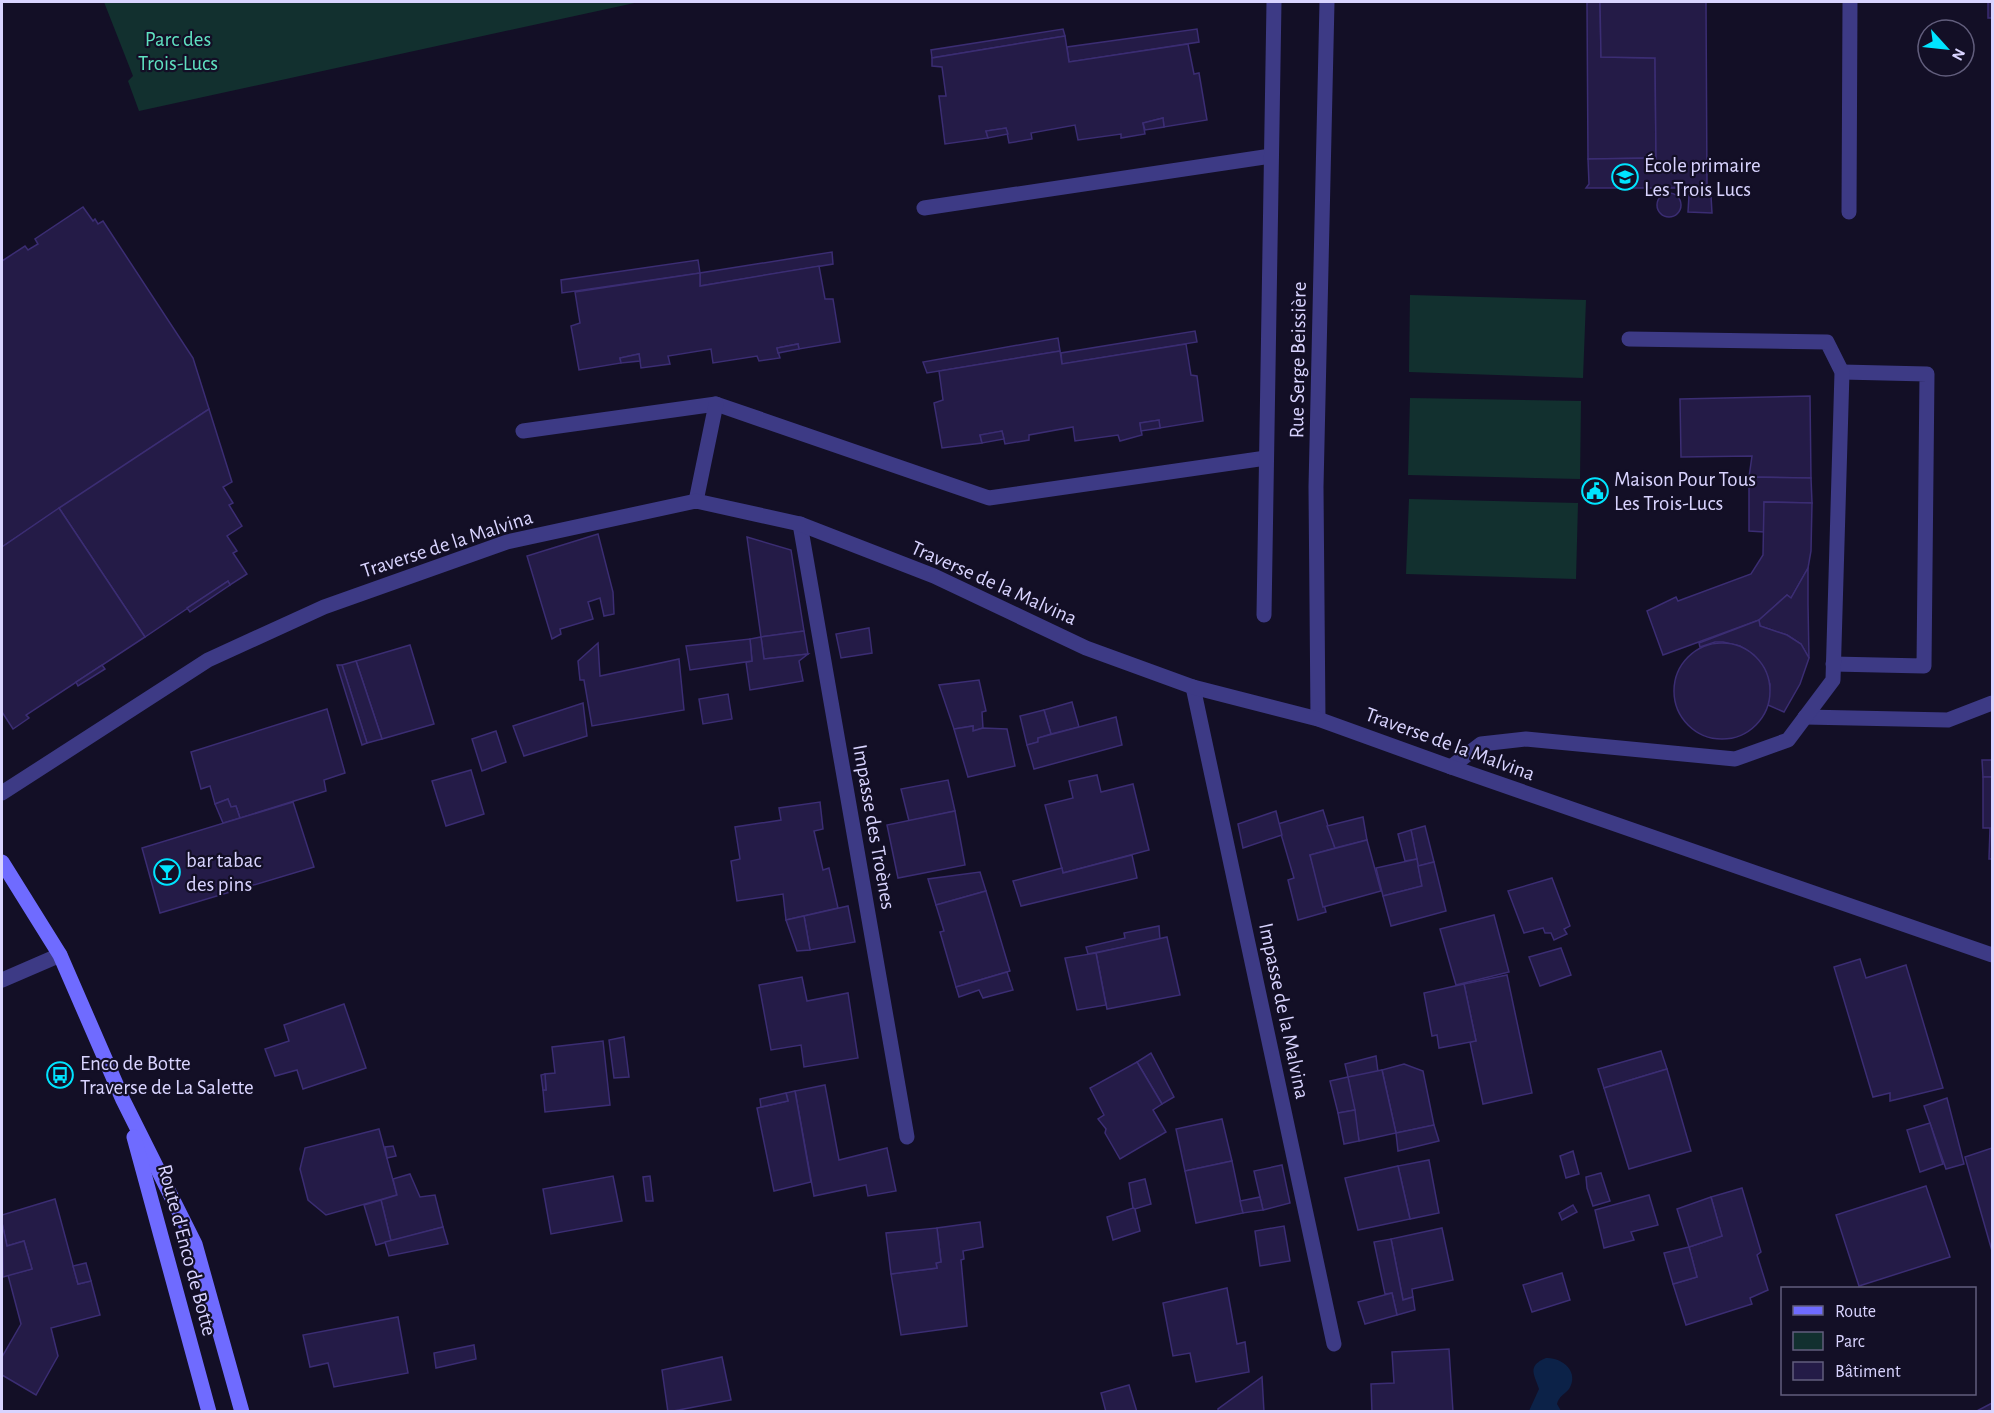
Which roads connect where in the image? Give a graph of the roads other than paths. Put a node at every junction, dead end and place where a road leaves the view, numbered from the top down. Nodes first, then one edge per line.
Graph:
1 (1274, 2) edge
2 (1328, 2) edge
3 (1850, 2) edge
4 (1271, 156) junction
5 (924, 208) dead end
6 (1849, 212) dead end
7 (1629, 339) dead end
8 (1842, 372) junction
9 (716, 404) junction
10 (523, 430) dead end
11 (1266, 458) junction
12 (696, 501) junction
13 (800, 524) junction
14 (1264, 615) dead end
15 (1833, 664) junction
16 (1193, 687) junction
17 (1992, 703) edge
18 (1805, 717) junction
19 (1318, 719) junction
20 (1451, 768) junction
21 (2, 793) edge
22 (2, 862) edge
23 (60, 955) junction
24 (1992, 955) edge
25 (2, 980) edge
26 (123, 1100) junction
27 (907, 1137) dead end
28 (1334, 1344) dead end
29 (209, 1412) edge
30 (242, 1412) edge

1 - 4 street
2 - 19 street, Rue Serge Beissière
3 - 6 street
4 - 5 street
4 - 11 street
7 - 8 street
8 - 15 street
8 - 15 street
9 - 10 street
9 - 11 street
9 - 12 street
11 - 14 street
12 - 13 street, Traverse de la Malvina
12 - 21 street, Traverse de la Malvina
13 - 16 street, Traverse de la Malvina
13 - 27 street, Impasse des Troènes
15 - 18 street
16 - 19 street, Traverse de la Malvina
16 - 28 street, Impasse de la Malvina
17 - 18 street
18 - 20 street
19 - 20 street, Traverse de la Malvina
20 - 24 street, Traverse de la Malvina
22 - 23 main road, Route d'Enco de Botte
23 - 25 street
23 - 26 main road, Route d'Enco de Botte
26 - 29 main road, Route d'Enco de Botte
26 - 30 main road, Route d'Enco de Botte

